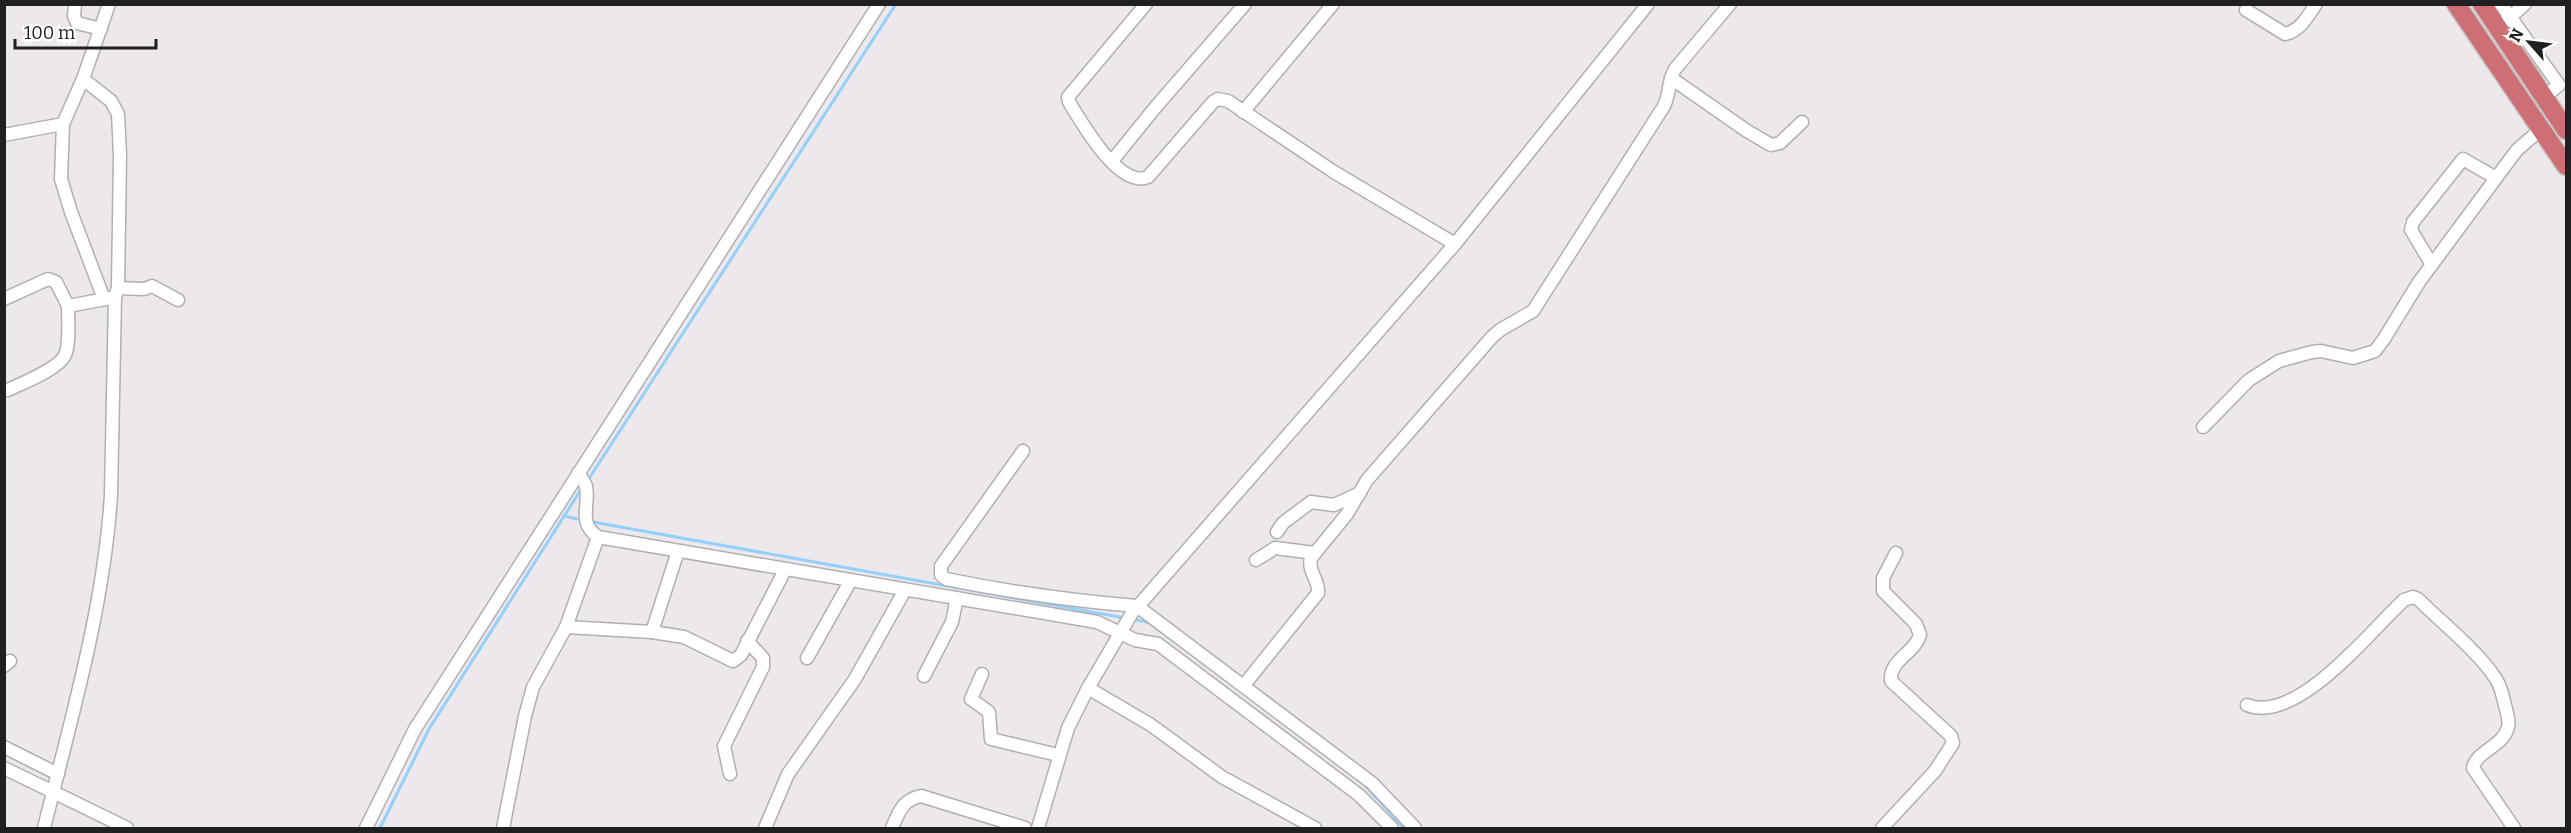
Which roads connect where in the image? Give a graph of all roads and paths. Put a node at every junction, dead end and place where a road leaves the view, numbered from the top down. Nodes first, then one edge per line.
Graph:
1 (75, 4) edge
2 (108, 4) edge
3 (879, 4) edge
4 (1146, 4) edge
5 (1245, 4) edge
6 (1333, 4) edge
7 (1648, 4) edge
8 (1730, 4) edge
9 (2316, 4) edge
10 (2456, 4) edge
11 (2482, 4) edge
12 (2501, 4) edge
13 (2525, 4) edge
14 (2246, 10) dead end
15 (2504, 22) junction
16 (101, 29) junction
17 (1671, 78) junction
18 (83, 79) junction
19 (2563, 82) edge
20 (2544, 97) junction
21 (1243, 112) junction
22 (1802, 122) dead end
23 (63, 124) junction
24 (2541, 129) junction
25 (2566, 130) edge
26 (4, 135) edge
27 (1112, 161) junction
28 (2566, 166) edge
29 (2496, 178) junction
30 (1455, 244) junction
31 (2432, 265) junction
32 (113, 295) junction
33 (4, 299) edge
34 (178, 300) dead end
35 (68, 306) junction
36 (8, 390) dead end
37 (2203, 427) dead end
38 (1023, 451) dead end
39 (578, 473) junction
40 (1360, 493) junction
41 (1277, 532) dead end
42 (598, 537) junction
43 (678, 551) junction
44 (1315, 553) junction
45 (1896, 553) dead end
46 (1256, 560) dead end
47 (785, 570) junction
48 (851, 580) junction
49 (905, 590) junction
50 (957, 598) junction
51 (1135, 609) junction
52 (566, 627) junction
53 (1121, 630) junction
54 (652, 632) junction
55 (747, 641) junction
56 (807, 658) dead end
57 (982, 674) dead end
58 (924, 676) dead end
59 (1244, 685) junction
60 (1088, 688) junction
61 (2247, 705) dead end
62 (4, 747) edge
63 (1058, 754) junction
64 (4, 768) edge
65 (730, 774) dead end
66 (56, 782) junction
67 (44, 828) edge
68 (127, 828) edge
69 (366, 828) edge
70 (503, 828) edge
71 (765, 828) edge
72 (892, 828) edge
73 (1025, 828) edge
74 (1038, 828) edge
75 (1315, 828) edge
76 (1392, 828) edge
77 (1414, 828) edge
78 (1882, 828) edge
79 (2514, 828) edge

1 - 16 street
2 - 16 street
3 - 39 street
4 - 27 street
5 - 27 street
6 - 21 street
7 - 30 street
8 - 17 street
9 - 14 street
10 - 24 highway
11 - 15 highway
12 - 15 street
13 - 15 street
15 - 19 street
15 - 20 highway
16 - 18 street
17 - 22 street
17 - 40 street
18 - 23 street
18 - 32 street
19 - 20 street
20 - 25 highway
21 - 27 street
21 - 30 street
23 - 26 street
23 - 32 street
24 - 28 highway
24 - 29 street
29 - 31 street
29 - 31 street
30 - 51 street
31 - 37 street
32 - 34 street
32 - 35 street
32 - 66 street
33 - 35 street
35 - 36 street
38 - 51 street
39 - 42 street
39 - 69 street
40 - 41 street
40 - 44 street
42 - 43 street
42 - 52 street
43 - 47 street
43 - 54 street
44 - 46 street
44 - 59 street
45 - 78 street
47 - 48 street
47 - 55 street
48 - 49 street
48 - 56 street
49 - 50 street
49 - 71 street
50 - 53 street
50 - 58 street
51 - 53 street
51 - 59 street
52 - 54 street
52 - 70 street
53 - 60 street
53 - 76 street
54 - 55 street
55 - 65 street
57 - 63 street
59 - 77 street
60 - 63 street
60 - 75 street
61 - 79 street
62 - 66 street
63 - 74 street
64 - 66 street
66 - 67 street
66 - 68 street
72 - 73 street

